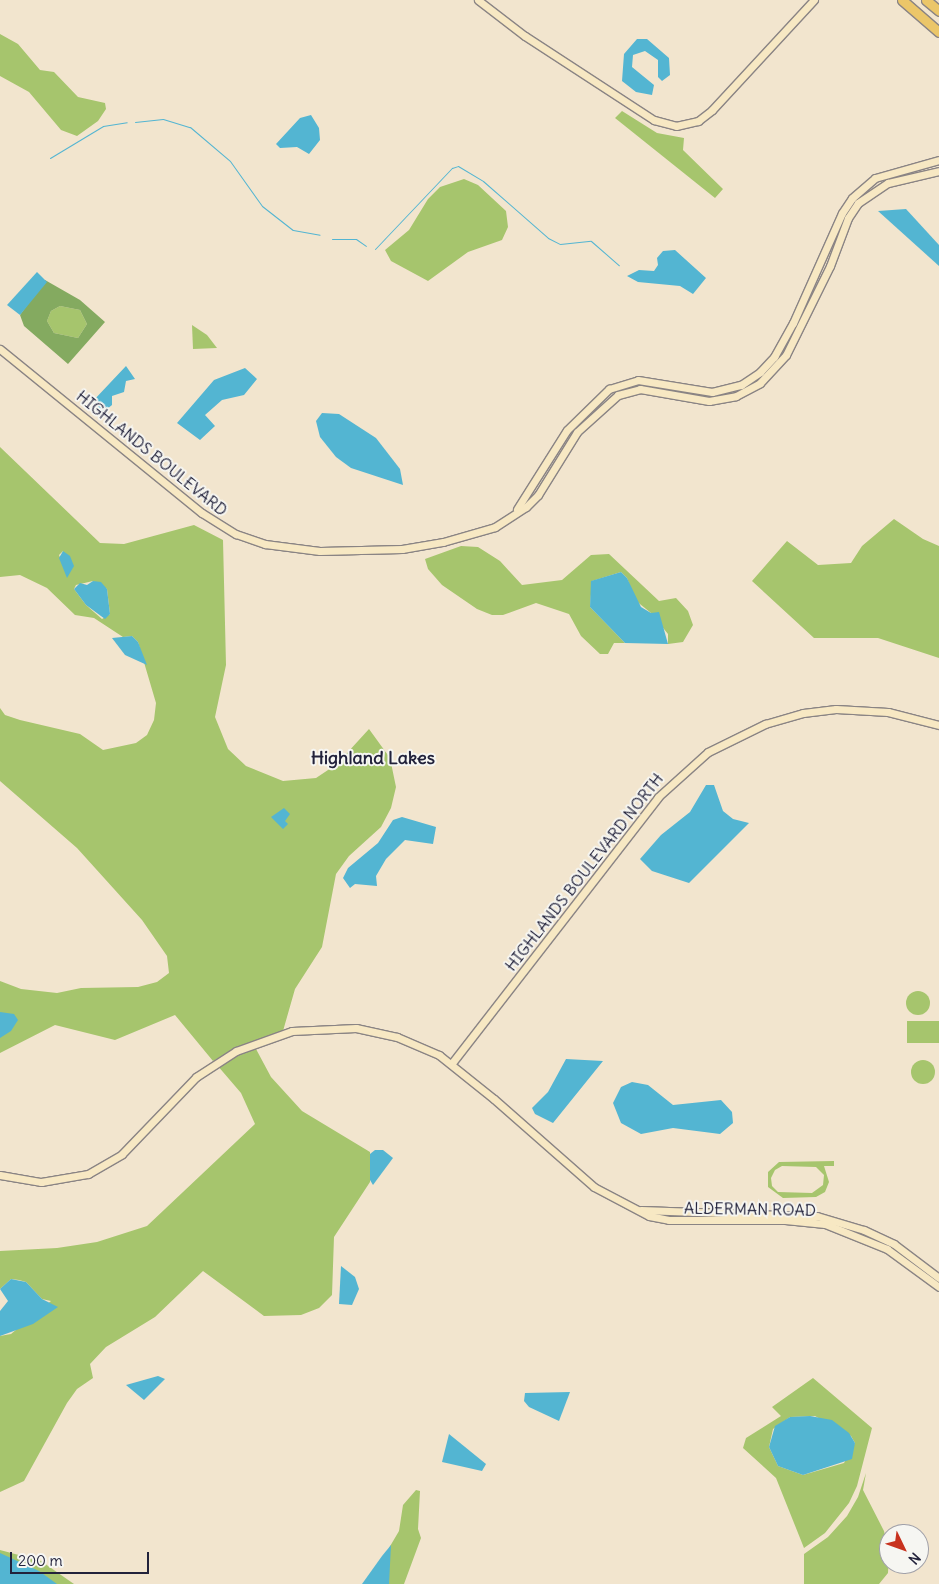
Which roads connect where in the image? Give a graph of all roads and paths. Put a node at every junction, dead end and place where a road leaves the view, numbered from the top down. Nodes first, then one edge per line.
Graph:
1 (478, 0) edge
2 (814, 0) edge
3 (902, 0) edge
4 (926, 0) edge
5 (939, 11) edge
6 (939, 32) edge
7 (939, 160) edge
8 (939, 170) edge
9 (0, 349) edge
10 (507, 520) junction
11 (939, 725) edge
12 (452, 1064) junction
13 (0, 1175) edge
14 (635, 1210) junction
15 (939, 1278) edge
16 (939, 1287) edge

1 - 2 street
3 - 6 highway
4 - 5 highway
7 - 10 street, HIGHLANDS BOULEVARD
8 - 10 street, HIGHLANDS BOULEVARD
9 - 10 street, HIGHLANDS BOULEVARD
11 - 12 street, HIGHLANDS BOULEVARD NORTH
12 - 13 street
12 - 14 street, ALDERMAN ROAD
14 - 15 street, ALDERMAN ROAD
14 - 16 street, ALDERMAN ROAD

